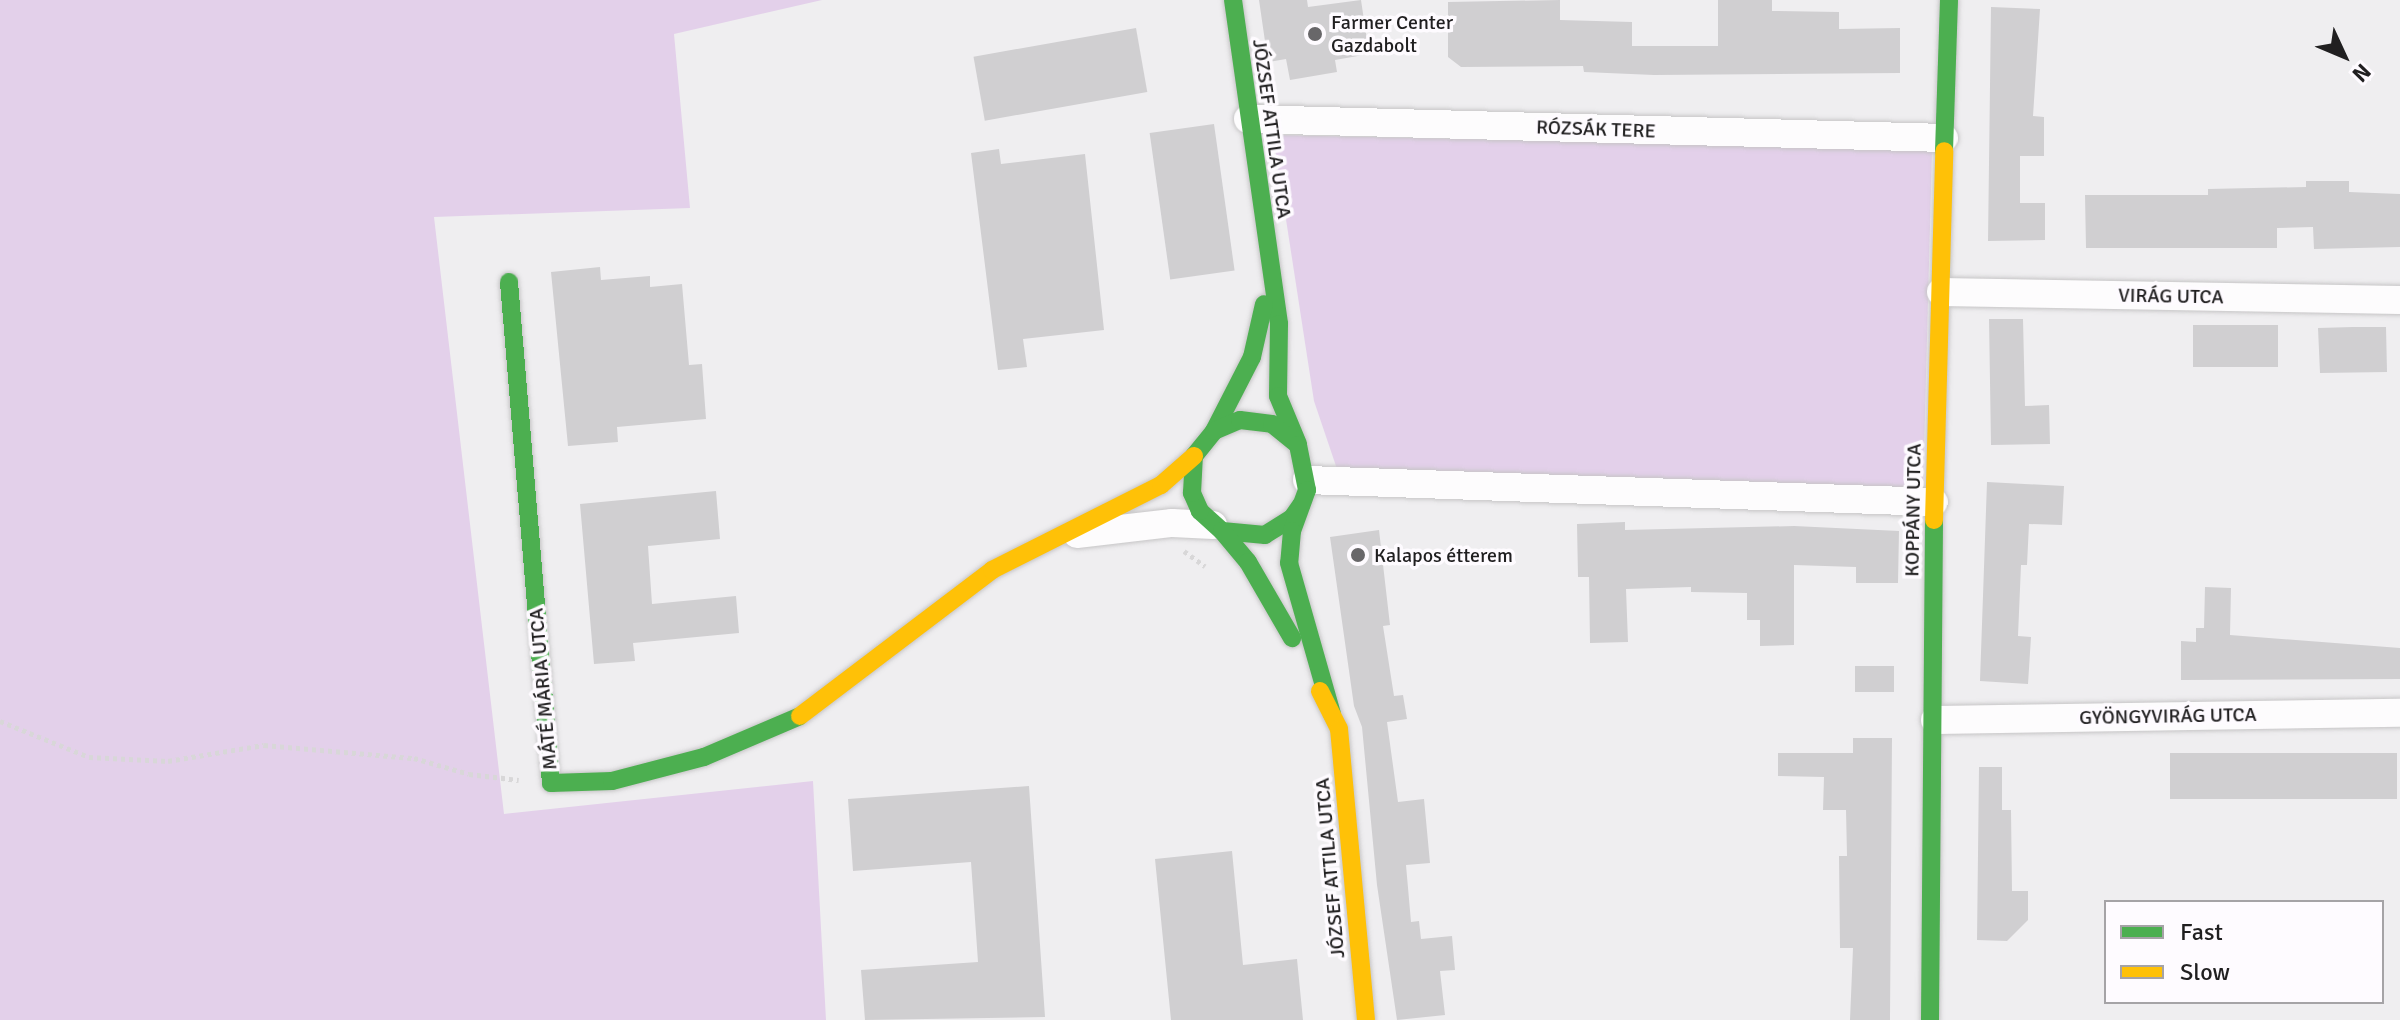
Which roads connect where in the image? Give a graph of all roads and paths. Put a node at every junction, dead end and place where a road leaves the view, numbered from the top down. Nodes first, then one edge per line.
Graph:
1 (1233, 0) edge
2 (1949, 0) edge
3 (1248, 119) junction
4 (1944, 138) junction
5 (1268, 264) junction
6 (509, 282) dead end
7 (1941, 292) junction
8 (2400, 300) edge
9 (1214, 431) junction
10 (1298, 445) junction
11 (1194, 456) junction
12 (1304, 492) junction
13 (1934, 502) junction
14 (1218, 528) junction
15 (1037, 543) junction
16 (2400, 713) edge
17 (1332, 714) junction
18 (1935, 720) junction
19 (0, 721) edge
20 (551, 783) junction
21 (1366, 1020) edge
22 (1930, 1020) edge

1 - 3 street, JÓZSEF ATTILA UTCA
2 - 4 street, KOPPÁNY UTCA
3 - 4 street, RÓZSÁK TERE
3 - 5 street, JÓZSEF ATTILA UTCA
4 - 7 street, KOPPÁNY UTCA
5 - 9 street
5 - 10 street, JÓZSEF ATTILA UTCA
6 - 20 street, MÁTÉ MÁRIA UTCA
7 - 8 street, VIRÁG UTCA
7 - 13 street, KOPPÁNY UTCA
9 - 10 street
9 - 11 street
10 - 12 street
11 - 14 street, JÓZSEF ATTILA UTCA
11 - 15 street, MÁTÉ MÁRIA UTCA
12 - 13 street
12 - 14 street
12 - 17 street, JÓZSEF ATTILA UTCA
13 - 18 street, KOPPÁNY UTCA
14 - 15 street, MÁTÉ MÁRIA UTCA
14 - 17 street, JÓZSEF ATTILA UTCA
15 - 20 street, MÁTÉ MÁRIA UTCA
16 - 18 street, GYÖNGYVIRÁG UTCA
17 - 21 street, JÓZSEF ATTILA UTCA
18 - 22 street, KOPPÁNY UTCA
19 - 20 path

